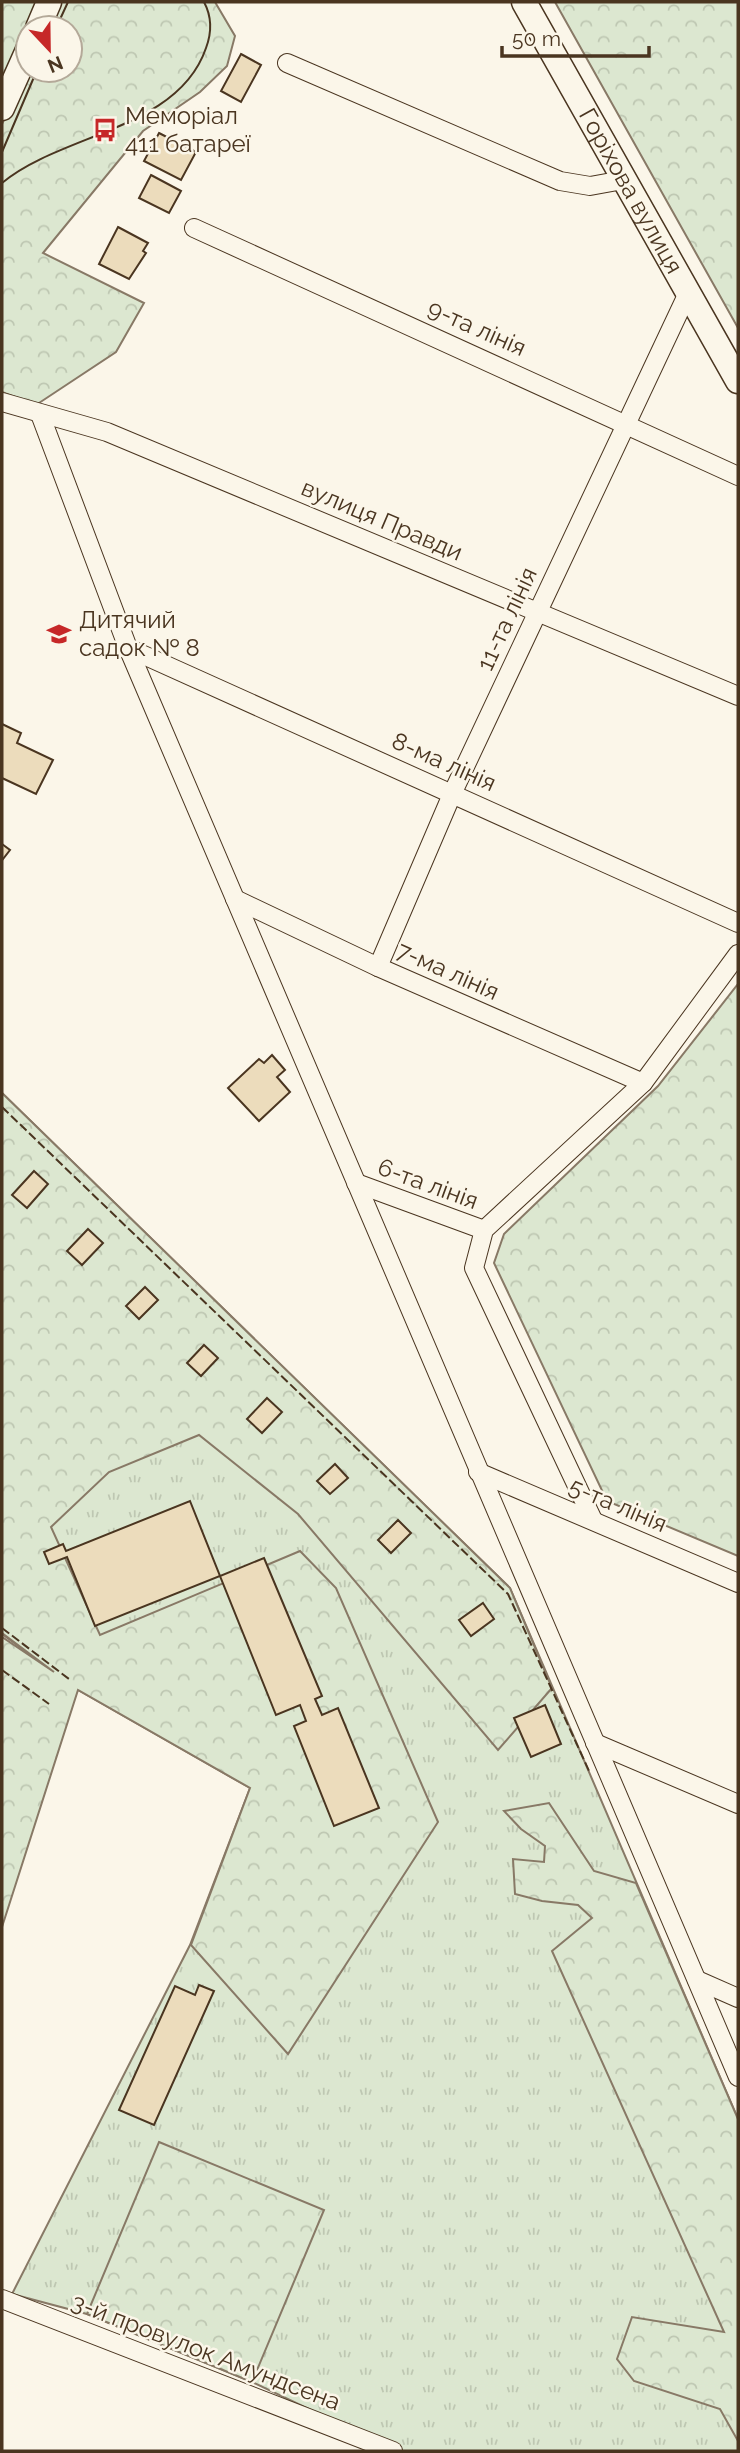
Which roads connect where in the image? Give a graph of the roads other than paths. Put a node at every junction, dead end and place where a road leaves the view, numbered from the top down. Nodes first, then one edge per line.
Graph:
1 (524, 2) edge
2 (287, 62) dead end
3 (14, 81) edge
4 (2, 107) edge
5 (624, 180) junction
6 (194, 228) dead end
7 (687, 295) junction
8 (738, 381) edge
9 (2, 401) edge
10 (40, 414) junction
11 (625, 422) junction
12 (738, 476) edge
13 (537, 613) junction
14 (128, 648) junction
15 (738, 696) edge
16 (453, 792) junction
17 (234, 899) junction
18 (738, 923) edge
19 (738, 954) edge
20 (378, 967) junction
21 (643, 1083) junction
22 (356, 1184) junction
23 (484, 1230) junction
24 (478, 1472) junction
25 (593, 1520) junction
26 (738, 1583) edge
27 (595, 1743) junction
28 (738, 1804) edge
29 (696, 1980) junction
30 (738, 1998) edge
31 (738, 2077) edge
32 (2, 2299) edge
33 (393, 2451) edge

1 - 5 street, Горіхова вулиця
2 - 5 street
3 - 4 street
5 - 7 street, Горіхова вулиця
6 - 11 street, 9-та лінія
7 - 8 street, Горіхова вулиця
7 - 11 street, 11-та лінія
9 - 10 street, вулиця Правди
10 - 13 street, вулиця Правди
10 - 14 street
11 - 12 street, 9-та лінія
11 - 13 street, 11-та лінія
13 - 15 street, вулиця Правди
13 - 16 street, 11-та лінія
14 - 16 street, 8-ма лінія
14 - 17 street
16 - 18 street, 8-ма лінія
16 - 20 street, 11-та лінія
17 - 20 street, 7-ма лінія
17 - 22 street
19 - 21 street
20 - 21 street, 7-ма лінія
21 - 23 street
22 - 23 street, 6-та лінія
22 - 24 street
23 - 25 street
24 - 25 street, 5-та лінія
24 - 27 street
25 - 26 street, 5-та лінія
27 - 28 street
27 - 29 street
29 - 30 street
29 - 31 street
32 - 33 street, 3-й провулок Амундсена

